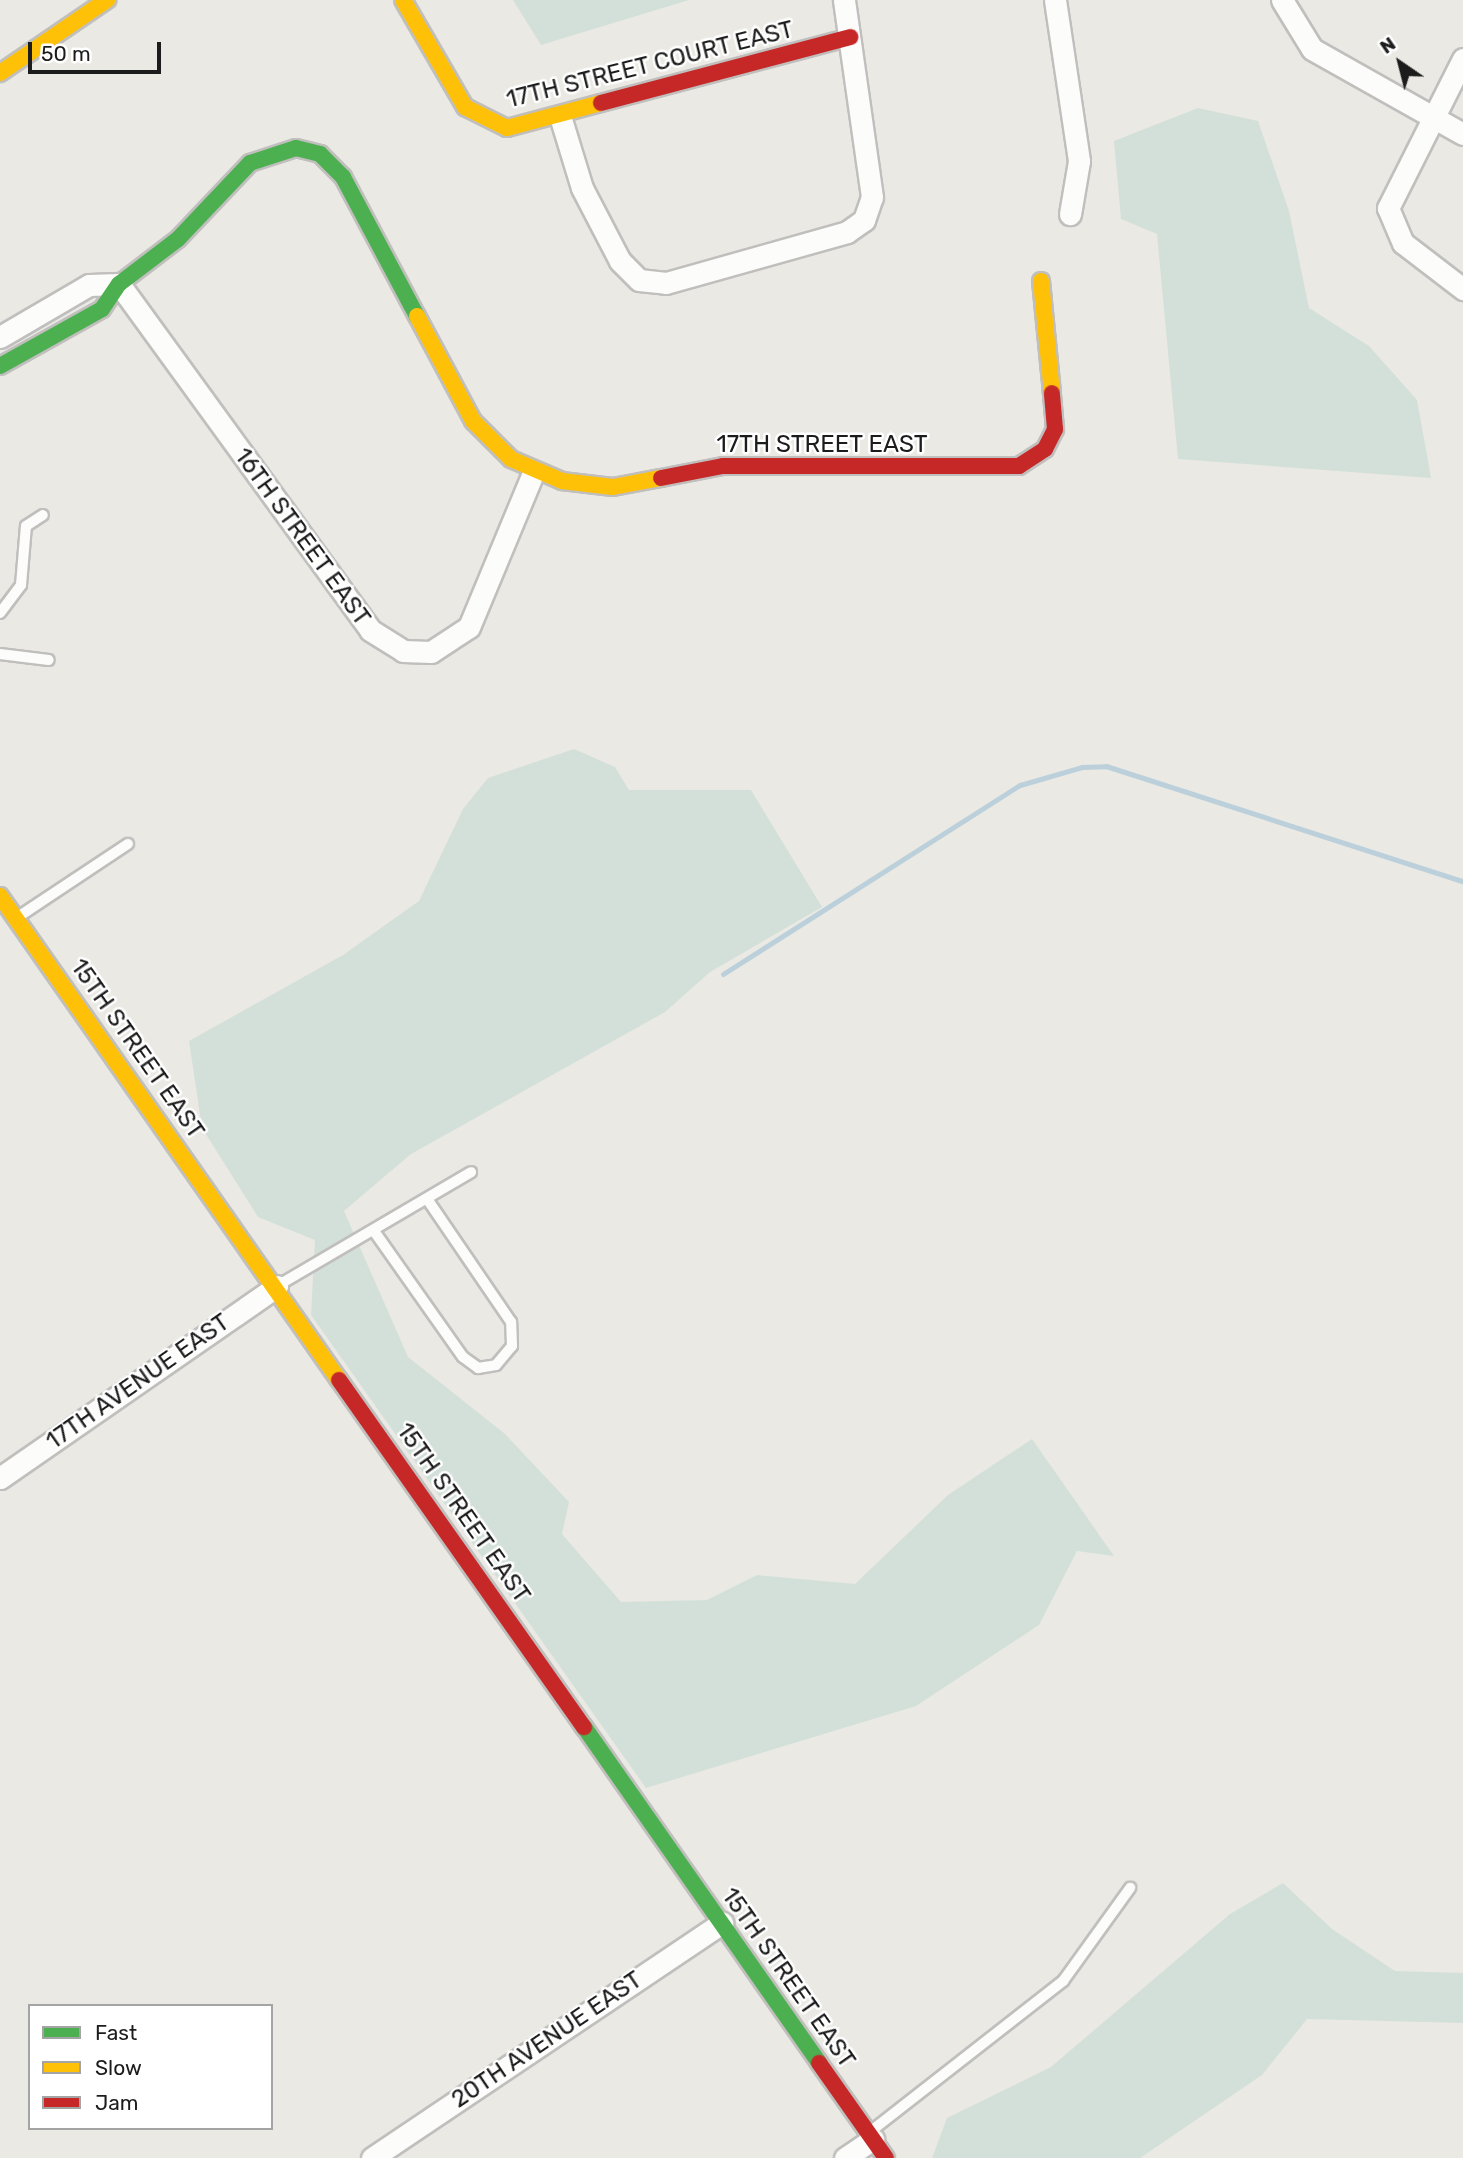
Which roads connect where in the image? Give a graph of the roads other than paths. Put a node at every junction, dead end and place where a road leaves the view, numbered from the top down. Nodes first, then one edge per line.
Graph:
1 (107, 0) edge
2 (403, 0) edge
3 (844, 0) edge
4 (1055, 0) edge
5 (1282, 0) edge
6 (850, 37) junction
7 (1463, 59) edge
8 (0, 73) edge
9 (560, 116) junction
10 (1430, 116) junction
11 (1463, 134) edge
12 (1070, 214) dead end
13 (1041, 281) dead end
14 (119, 284) junction
15 (1463, 289) edge
16 (0, 337) edge
17 (0, 366) edge
18 (533, 473) junction
19 (43, 515) dead end
20 (0, 613) edge
21 (0, 654) edge
22 (49, 660) dead end
23 (128, 844) dead end
24 (0, 896) edge
25 (16, 918) junction
26 (471, 1172) dead end
27 (427, 1199) junction
28 (374, 1231) junction
29 (277, 1286) junction
30 (0, 1478) edge
31 (1130, 1888) dead end
32 (722, 1923) junction
33 (871, 2136) junction
34 (372, 2158) edge
35 (845, 2158) edge
36 (886, 2158) edge

1 - 8 street
2 - 9 street, 17TH STREET COURT EAST
3 - 6 street
4 - 12 street
5 - 10 street
6 - 9 street, 17TH STREET COURT EAST
6 - 9 street
7 - 10 street
10 - 11 street
10 - 15 street
13 - 18 street, 17TH STREET EAST
14 - 16 street
14 - 17 street
14 - 18 street
14 - 18 street, 16TH STREET EAST
19 - 20 lane
21 - 22 lane
23 - 25 lane
24 - 25 street, 15TH STREET EAST
25 - 29 street, 15TH STREET EAST
26 - 27 lane
27 - 28 lane
27 - 28 lane
28 - 29 lane
29 - 30 street, 17TH AVENUE EAST
29 - 32 street, 15TH STREET EAST
31 - 33 lane
32 - 33 street, 15TH STREET EAST
32 - 34 street, 20TH AVENUE EAST
33 - 35 street
33 - 36 street, 15TH STREET EAST

